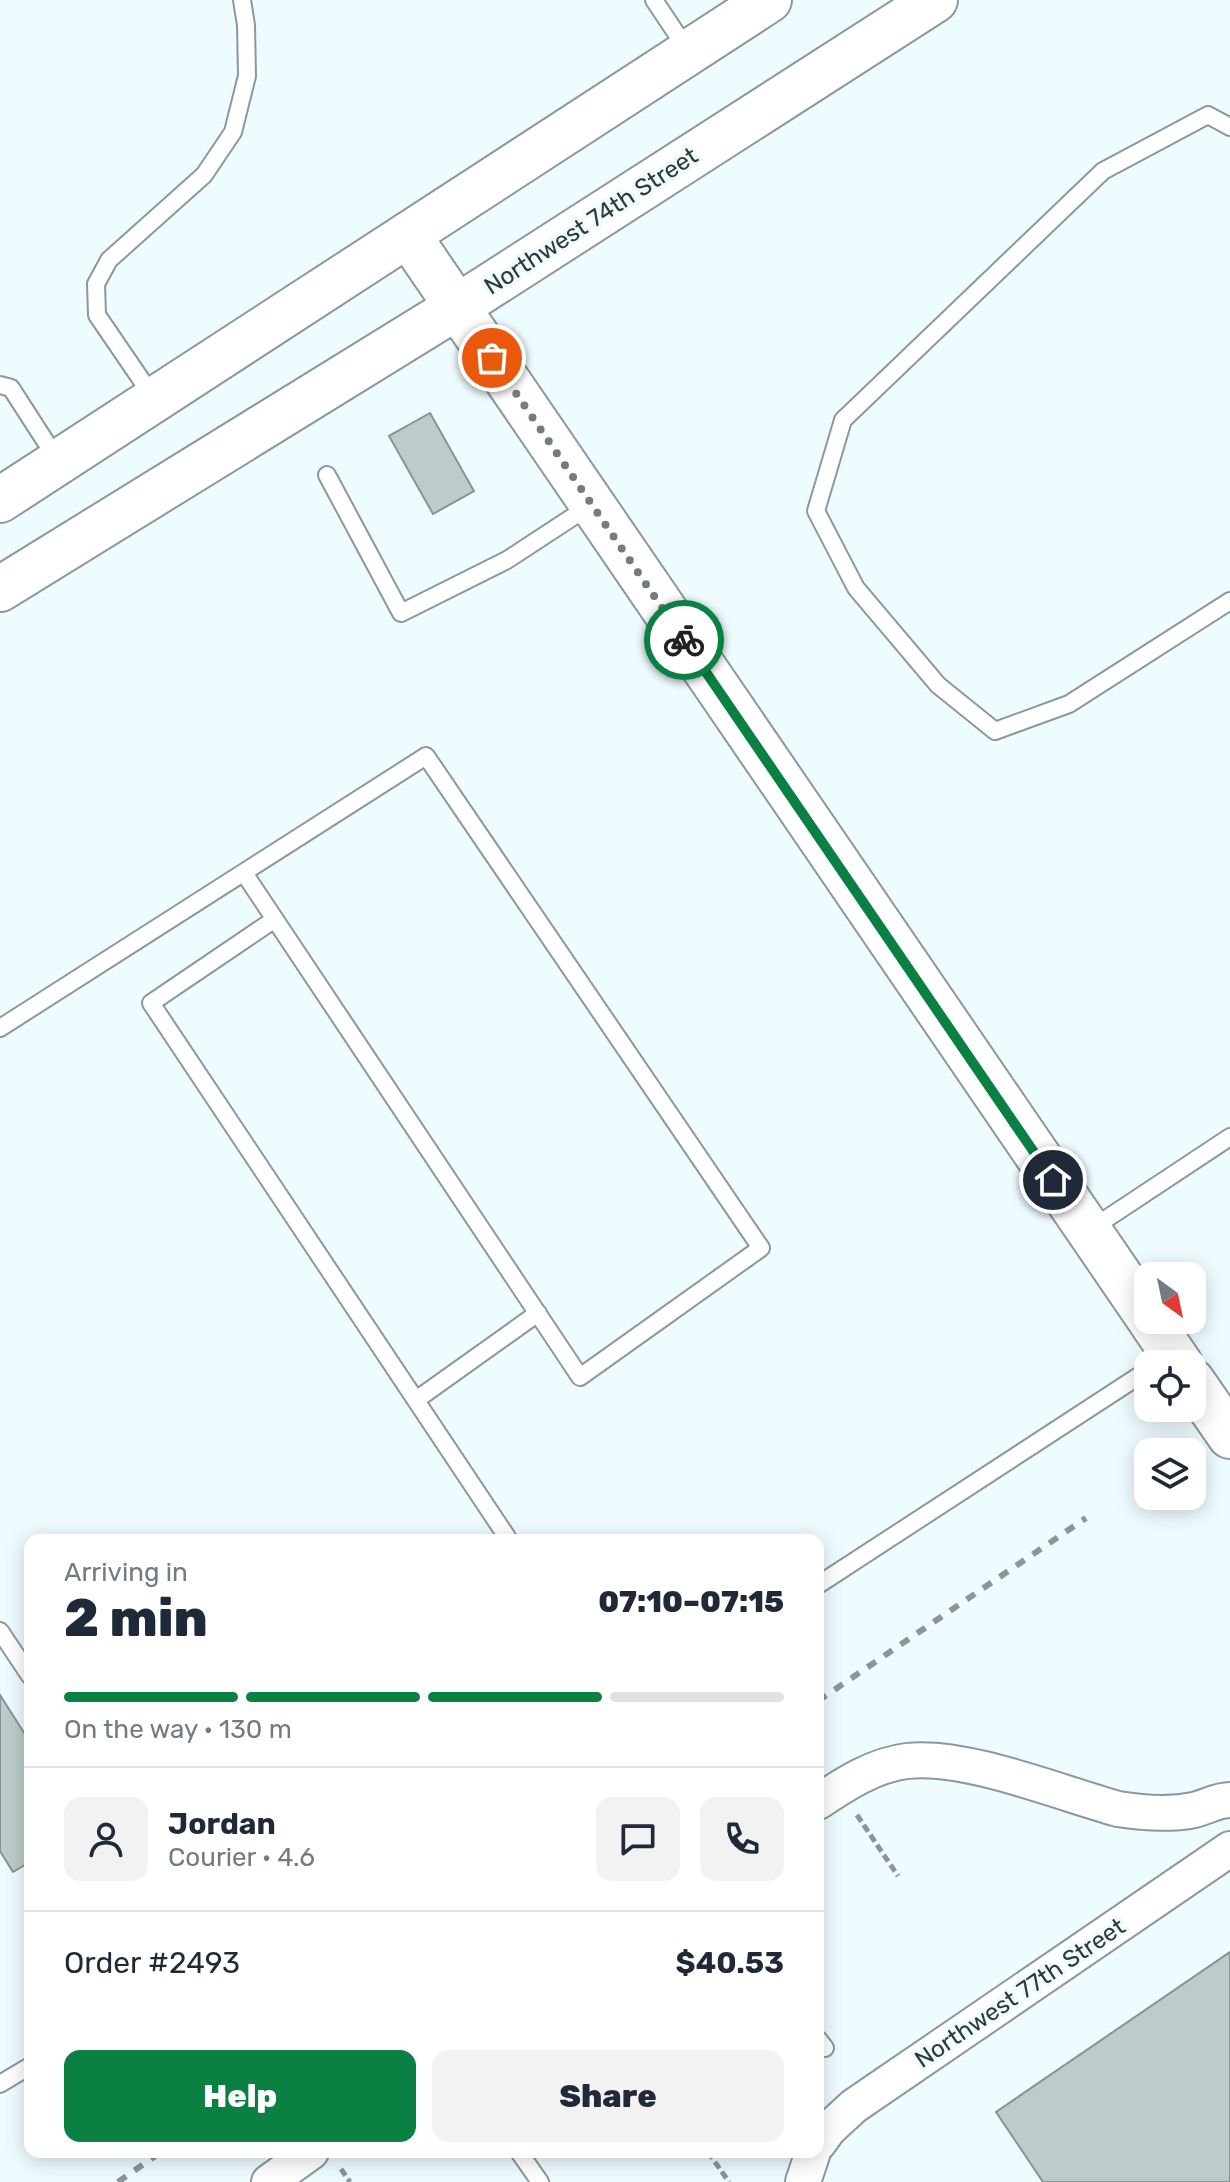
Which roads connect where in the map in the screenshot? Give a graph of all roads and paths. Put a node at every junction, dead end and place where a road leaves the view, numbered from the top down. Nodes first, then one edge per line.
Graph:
1 (242, 0) edge
2 (654, 0) edge
3 (769, 0) edge
4 (935, 0) edge
5 (688, 51) junction
6 (1230, 127) edge
7 (408, 235) junction
8 (457, 307) junction
9 (0, 385) edge
10 (154, 399) junction
11 (58, 462) junction
12 (327, 475) dead end
13 (0, 500) edge
14 (592, 505) junction
15 (0, 589) edge
16 (1230, 601) edge
17 (244, 873) junction
18 (275, 919) junction
19 (0, 1028) edge
20 (1230, 1137) edge
21 (1088, 1231) junction
22 (538, 1313) junction
23 (1162, 1350) edge
24 (1134, 1373) edge
25 (416, 1400) junction
26 (1206, 1406) edge
27 (1230, 1436) edge
28 (505, 1534) edge
29 (824, 1581) edge
30 (0, 1631) edge
31 (24, 1667) edge
32 (824, 1798) edge
33 (1230, 1800) edge
34 (857, 1815) dead end
35 (1230, 1849) edge
36 (898, 1876) dead end
37 (24, 2070) edge
38 (0, 2084) edge
39 (824, 2136) edge
40 (303, 2158) edge
41 (523, 2158) edge
42 (712, 2158) edge
43 (811, 2158) edge
44 (341, 2169) dead end
45 (269, 2182) edge
46 (350, 2182) edge
47 (540, 2182) edge
48 (729, 2182) edge
49 (803, 2182) edge

1 - 10 lane
2 - 5 lane
3 - 5 main road
4 - 8 main road, Northwest 74th Street
5 - 7 main road
6 - 16 lane
7 - 8 main road
7 - 10 main road
8 - 14 main road
8 - 15 main road, Northwest 74th Street
9 - 11 lane
10 - 11 main road
11 - 13 main road
12 - 14 lane
14 - 21 main road
17 - 18 lane
17 - 19 lane
17 - 22 lane
18 - 22 lane
18 - 25 lane
20 - 21 lane
21 - 23 main road
22 - 25 lane
24 - 29 lane
25 - 28 lane
26 - 27 main road
30 - 31 lane
32 - 33 street
34 - 36 path
35 - 39 street, Northwest 77th Street
37 - 38 lane
40 - 45 street
41 - 47 lane
42 - 48 path
43 - 49 street
44 - 46 path

